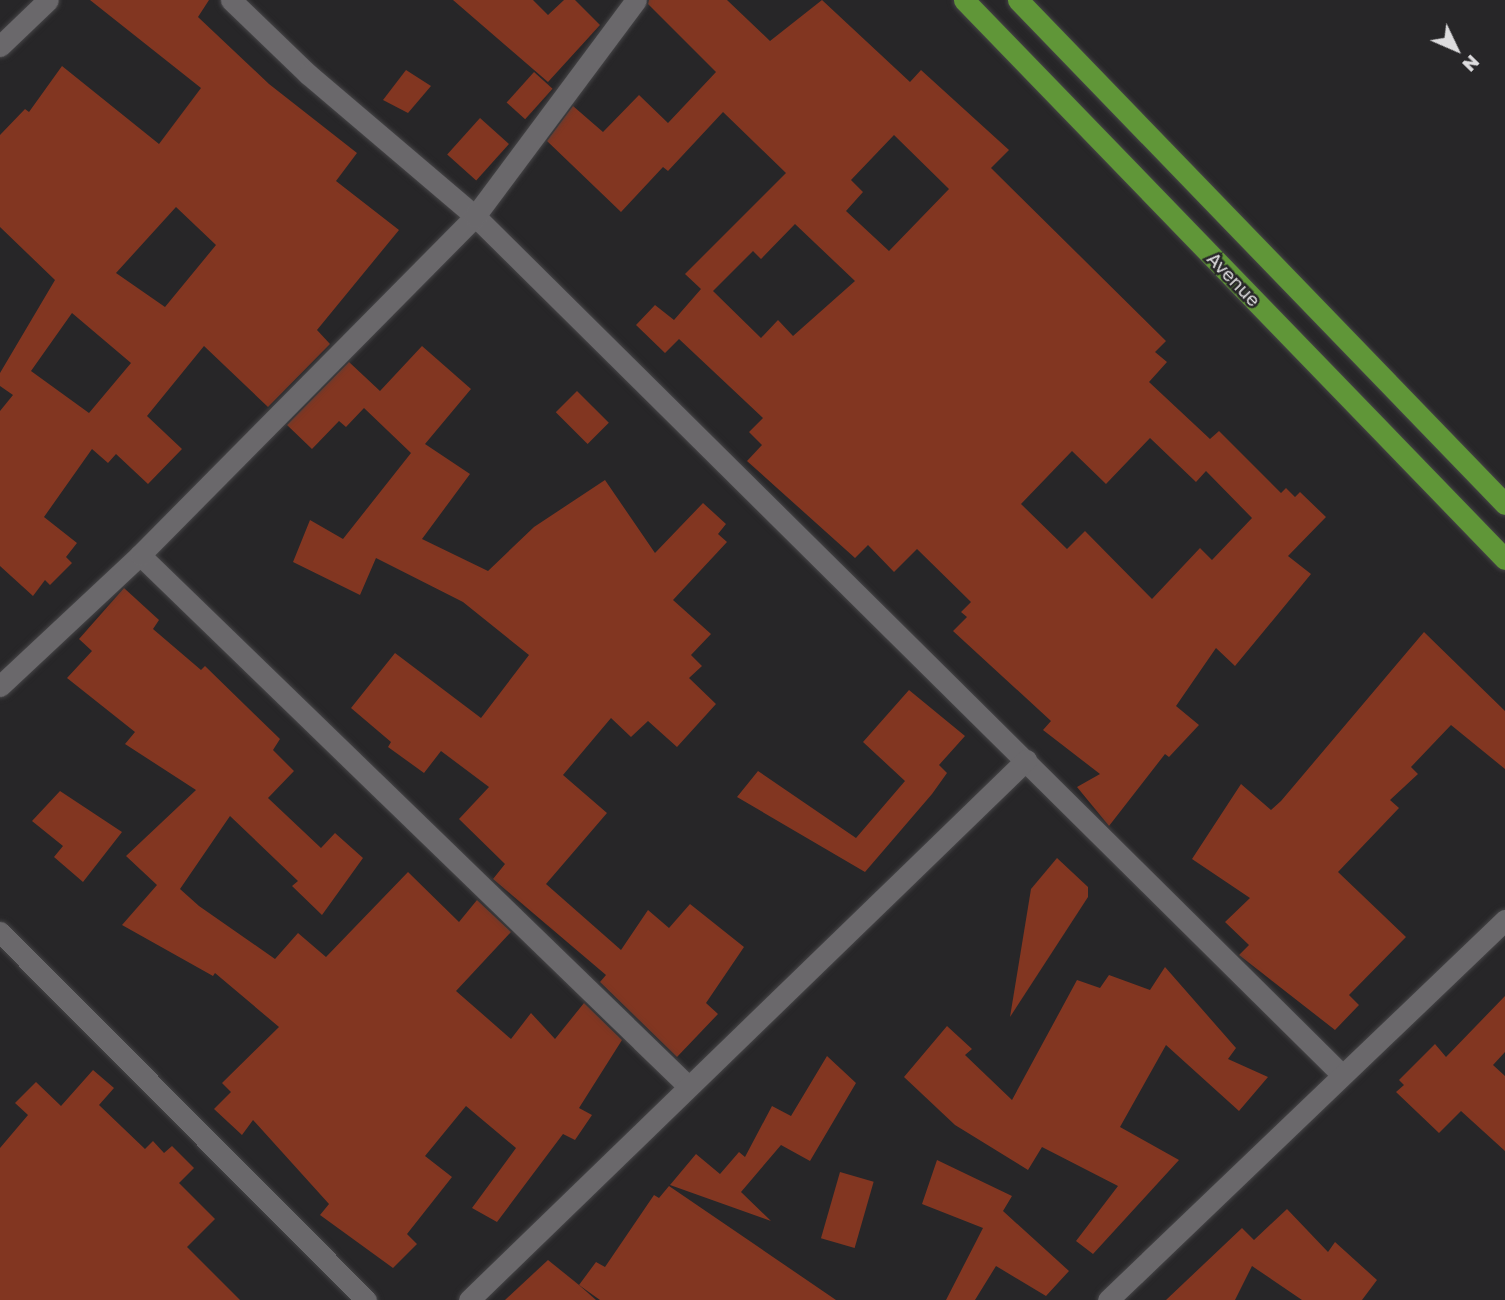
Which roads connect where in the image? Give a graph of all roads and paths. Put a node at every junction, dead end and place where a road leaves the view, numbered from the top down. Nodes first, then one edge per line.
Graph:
1 (48, 0) edge
2 (231, 0) edge
3 (636, 0) edge
4 (964, 0) edge
5 (1018, 0) edge
6 (0, 46) edge
7 (475, 216) junction
8 (1505, 504) edge
9 (140, 555) junction
10 (1505, 559) edge
11 (0, 686) edge
12 (1026, 760) junction
13 (1505, 920) edge
14 (0, 932) edge
15 (1341, 1074) junction
16 (687, 1085) junction
17 (366, 1300) edge
18 (469, 1300) edge
19 (1108, 1300) edge

1 - 6 street
2 - 7 street
3 - 7 street
4 - 10 highway, Avenue
5 - 8 highway
7 - 9 street
7 - 12 street
9 - 11 street
9 - 16 street
12 - 15 street
12 - 16 street
13 - 15 street
14 - 17 street
15 - 19 street
16 - 18 street

